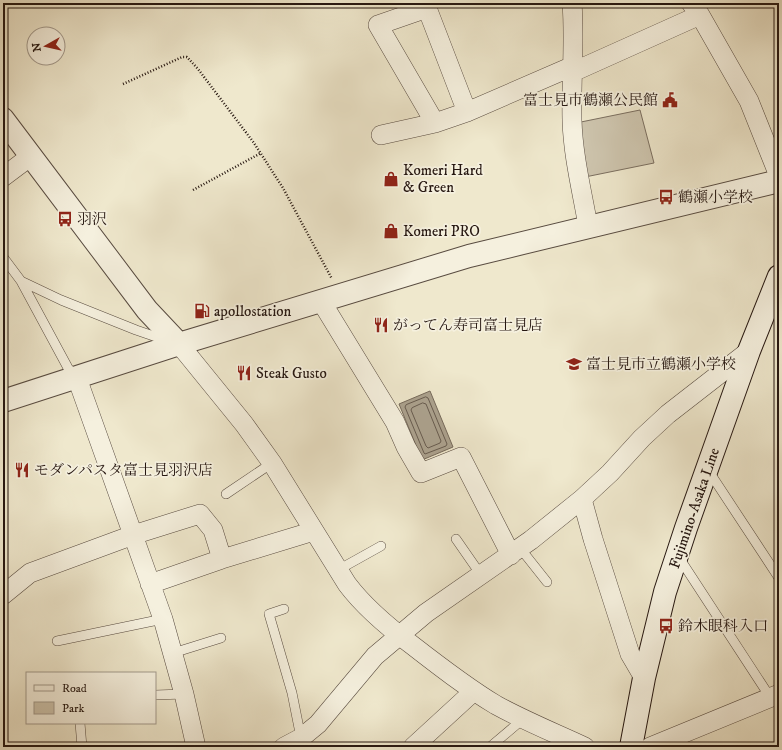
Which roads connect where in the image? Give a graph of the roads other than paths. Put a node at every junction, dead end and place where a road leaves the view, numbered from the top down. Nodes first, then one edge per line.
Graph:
1 (572, 3) edge
2 (695, 9) edge
3 (573, 69) junction
4 (467, 112) junction
5 (3, 119) edge
6 (435, 123) junction
7 (381, 134) dead end
8 (31, 156) junction
9 (779, 176) edge
10 (3, 177) edge
11 (779, 181) edge
12 (588, 226) junction
13 (3, 257) edge
14 (779, 276) edge
15 (21, 281) junction
16 (331, 298) junction
17 (179, 344) junction
18 (749, 351) junction
19 (77, 378) junction
20 (3, 401) edge
21 (272, 462) junction
22 (708, 469) junction
23 (226, 494) dead end
24 (582, 500) junction
25 (314, 531) junction
26 (133, 535) junction
27 (456, 539) dead end
28 (381, 546) dead end
29 (515, 551) junction
30 (677, 554) junction
31 (222, 559) junction
32 (338, 570) junction
33 (481, 575) junction
34 (779, 578) edge
35 (547, 582) dead end
36 (150, 584) junction
37 (3, 595) edge
38 (284, 609) dead end
39 (163, 619) junction
40 (400, 636) junction
41 (221, 638) dead end
42 (57, 641) dead end
43 (173, 653) junction
44 (644, 678) junction
45 (474, 691) junction
46 (184, 694) junction
47 (156, 695) edge
48 (775, 698) edge
49 (523, 718) junction
50 (80, 724) edge
51 (301, 738) junction
52 (82, 747) edge
53 (196, 747) edge
54 (284, 747) edge
55 (413, 747) edge
56 (490, 747) edge
57 (584, 747) edge
58 (631, 747) edge
59 (650, 747) edge

1 - 3 street
2 - 3 street
2 - 9 street
3 - 4 street
3 - 12 street
4 - 6 street
4 - 6 street
5 - 8 street
6 - 7 street
8 - 10 street
8 - 17 street
11 - 12 street
12 - 16 street
13 - 15 lane
14 - 18 street, Fujimino-Asaka Line
15 - 17 lane
15 - 19 lane
16 - 17 street
16 - 29 street
17 - 19 street
17 - 21 street
18 - 22 street, Fujimino-Asaka Line
18 - 24 street
19 - 20 street
19 - 26 street
21 - 23 lane
21 - 25 street
22 - 30 street, Fujimino-Asaka Line
22 - 34 lane
24 - 29 street
24 - 44 street
25 - 31 street
25 - 32 street
26 - 31 street
26 - 36 street
26 - 37 street
27 - 33 lane
28 - 32 lane
29 - 33 street
29 - 35 lane
30 - 44 street, Fujimino-Asaka Line
30 - 48 lane
31 - 36 street
32 - 40 street
33 - 40 street
36 - 39 street
38 - 51 lane
39 - 42 lane
39 - 43 street
40 - 45 street
40 - 51 street
41 - 43 lane
43 - 46 street
44 - 58 street, Fujimino-Asaka Line
45 - 49 street
45 - 55 street
46 - 47 lane
46 - 53 street
48 - 59 street
49 - 56 lane
49 - 57 street
50 - 52 lane
51 - 54 street

